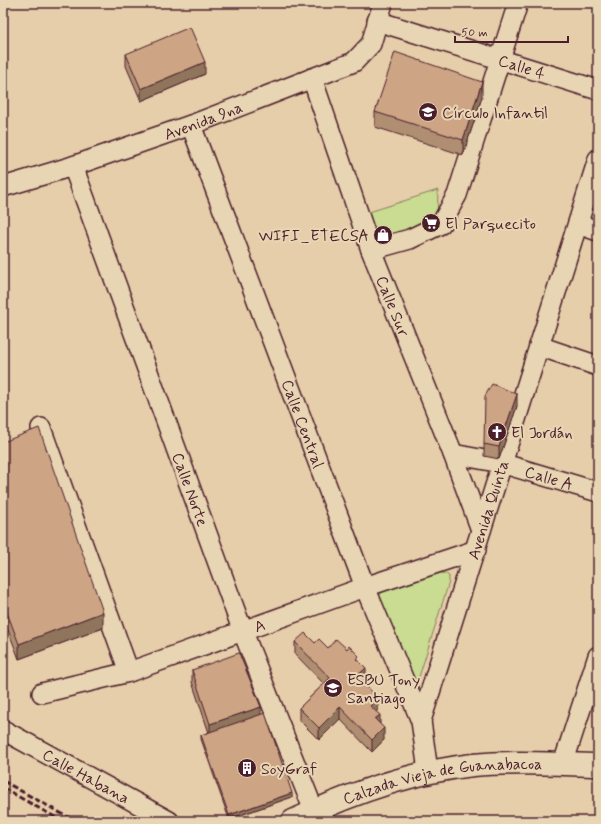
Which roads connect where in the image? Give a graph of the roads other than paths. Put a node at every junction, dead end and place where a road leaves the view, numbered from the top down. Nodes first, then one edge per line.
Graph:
1 (383, 3) edge
2 (518, 3) edge
3 (377, 21) junction
4 (501, 59) junction
5 (312, 78) junction
6 (598, 90) edge
7 (191, 125) junction
8 (598, 159) edge
9 (73, 166) junction
10 (3, 187) edge
11 (578, 224) junction
12 (598, 231) edge
13 (371, 250) junction
14 (539, 346) junction
15 (598, 366) edge
16 (41, 428) edge
17 (453, 454) junction
18 (501, 464) junction
19 (598, 492) edge
20 (481, 530) junction
21 (476, 550) junction
22 (365, 587) junction
23 (243, 632) junction
24 (598, 656) edge
25 (129, 672) junction
26 (42, 693) dead end
27 (421, 721) junction
28 (3, 730) edge
29 (564, 764) junction
30 (598, 764) edge
31 (428, 771) junction
32 (314, 811) junction
33 (169, 821) edge
34 (294, 821) edge

1 - 3 street, Avenida 9na
2 - 4 street
3 - 4 street, Calle 4
3 - 5 street, Avenida 9na
4 - 6 street, Calle 4
4 - 13 street
5 - 7 street, Avenida 9na
5 - 13 street, Calle Sur
7 - 9 street, Avenida 9na
7 - 22 street, Calle Central
8 - 11 street, Avenida Quinta
9 - 10 street, Avenida 9na
9 - 23 street, Calle Norte
11 - 12 street
11 - 14 street, Avenida Quinta
13 - 17 street, Calle Sur
14 - 15 street
14 - 18 street, Avenida Quinta
16 - 25 street
17 - 18 street, Calle A
17 - 20 street, Calle Sur
18 - 19 street, Calle A
18 - 20 street, Avenida Quinta
20 - 21 street, Avenida Quinta
21 - 22 street, A
21 - 27 street, Avenida Quinta
22 - 23 street, A
22 - 27 street, Calle Central
23 - 25 street, A
23 - 32 street, Calle Norte
24 - 29 street
25 - 26 street, A
27 - 31 street, Avenida Quinta
28 - 33 street, Calle Habana
29 - 30 main road, Calzada Vieja de Guanabacoa
29 - 31 main road, Calzada Vieja de Guanabacoa
31 - 32 main road, Calzada Vieja de Guanabacoa
32 - 34 main road, Calzada Vieja de Guanabacoa

